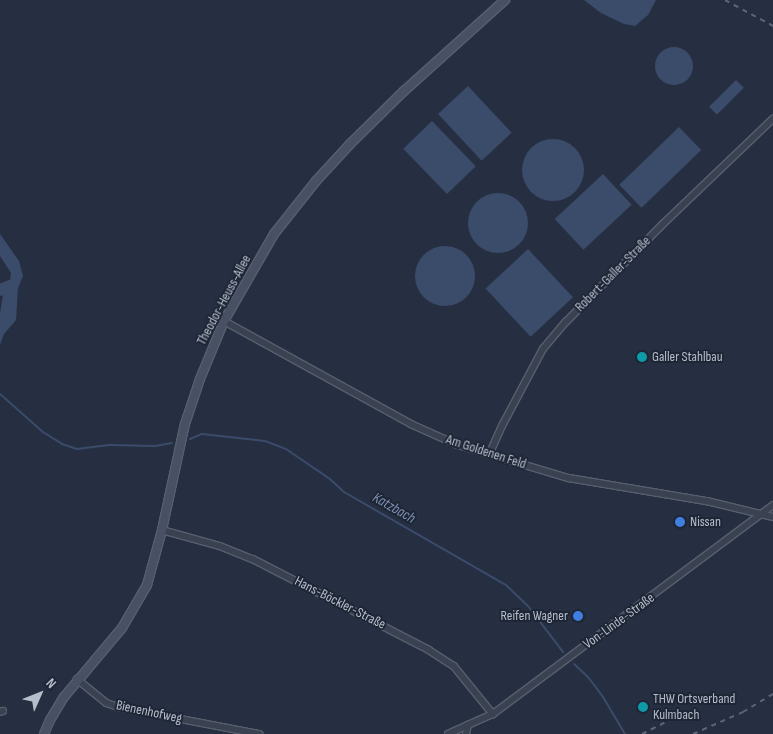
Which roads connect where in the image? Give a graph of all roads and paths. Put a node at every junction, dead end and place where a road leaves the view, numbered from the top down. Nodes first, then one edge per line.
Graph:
1 (505, 0) edge
2 (773, 120) edge
3 (224, 321) junction
4 (489, 455) junction
5 (773, 505) edge
6 (764, 514) junction
7 (773, 517) edge
8 (162, 530) junction
9 (77, 679) junction
10 (493, 714) junction
11 (468, 725) junction
12 (44, 734) edge
13 (259, 734) edge
14 (448, 734) edge
15 (466, 734) edge

1 - 3 main road, Theodor-Heuss-Allee
2 - 4 street, Robert-Galler-Straße
3 - 4 street, Am Goldenen Feld
3 - 8 main road, Theodor-Heuss-Allee
4 - 6 street, Am Goldenen Feld
5 - 6 street, Von-Linde-Straße
6 - 7 street, Am Goldenen Feld
6 - 10 street, Von-Linde-Straße
8 - 9 main road, Theodor-Heuss-Allee
8 - 10 street, Hans-Böckler-Straße
9 - 12 main road, Theodor-Heuss-Allee
9 - 13 street, Bienenhofweg
10 - 11 street, Von-Linde-Straße
11 - 14 street
11 - 15 street

